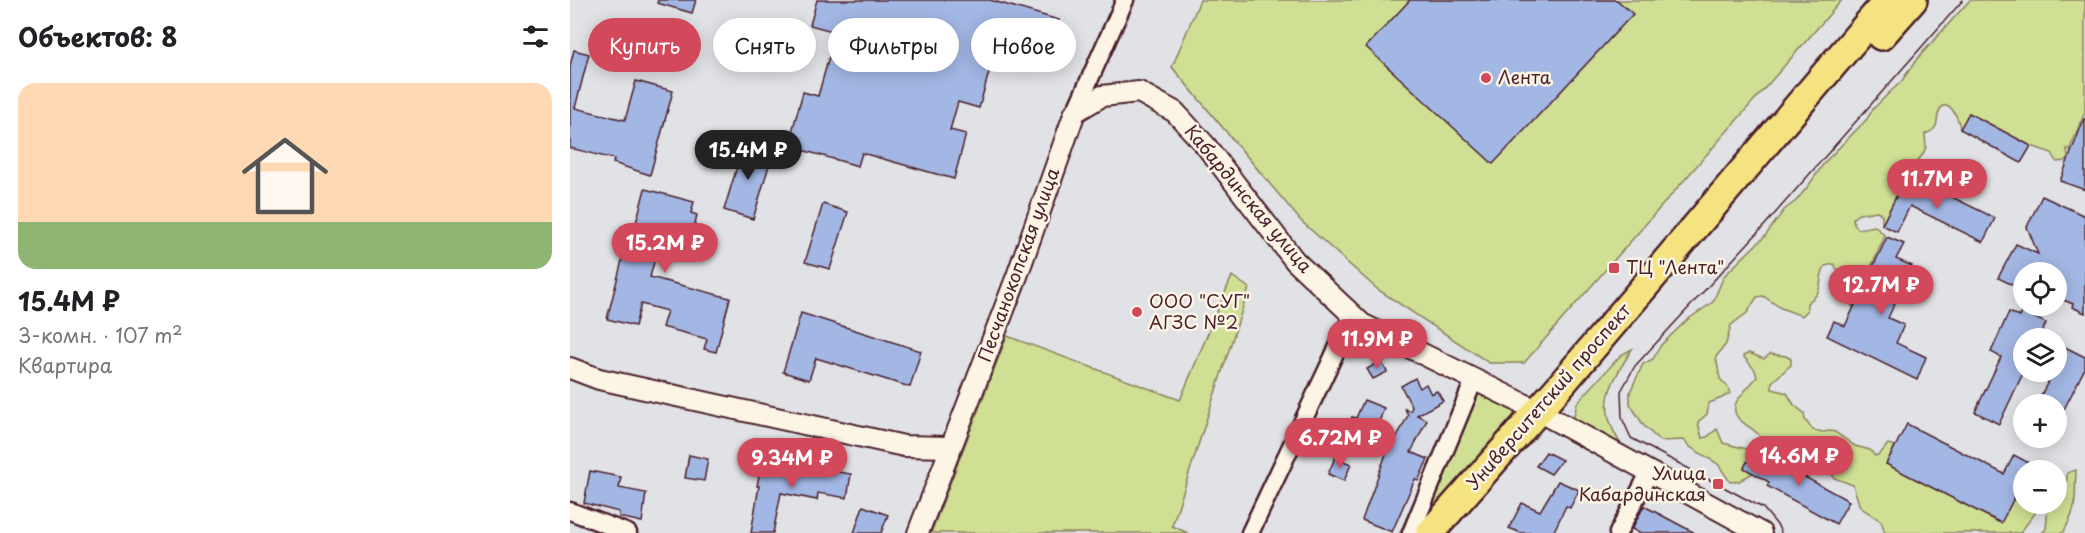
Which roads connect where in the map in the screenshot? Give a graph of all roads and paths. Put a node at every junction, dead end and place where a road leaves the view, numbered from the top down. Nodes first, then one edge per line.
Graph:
1 (1125, 0) edge
2 (1913, 0) edge
3 (1885, 13) edge
4 (1075, 112) junction
5 (1353, 315) junction
6 (570, 368) edge
7 (1474, 380) junction
8 (1545, 416) junction
9 (950, 447) junction
10 (1650, 471) junction
11 (570, 511) edge
12 (628, 533) edge
13 (918, 533) edge
14 (1250, 533) edge
15 (1411, 533) edge
16 (1430, 533) edge
17 (1455, 533) edge
18 (1618, 533) edge
19 (1761, 533) edge

1 - 4 street, Песчанокопская улица
2 - 3 highway, Университетский проспект
3 - 8 highway, Университетский проспект
4 - 5 street, Кабардинская улица
4 - 9 street, Песчанокопская улица
5 - 7 street, Кабардинская улица
5 - 14 street
6 - 9 street
7 - 8 street, Кабардинская улица
7 - 15 street
8 - 10 street, Кабардинская улица
8 - 16 highway, Университетский проспект
8 - 17 highway, Университетский проспект
9 - 13 street, Песчанокопская улица
10 - 18 street
10 - 19 street, Кабардинская улица
11 - 12 street

